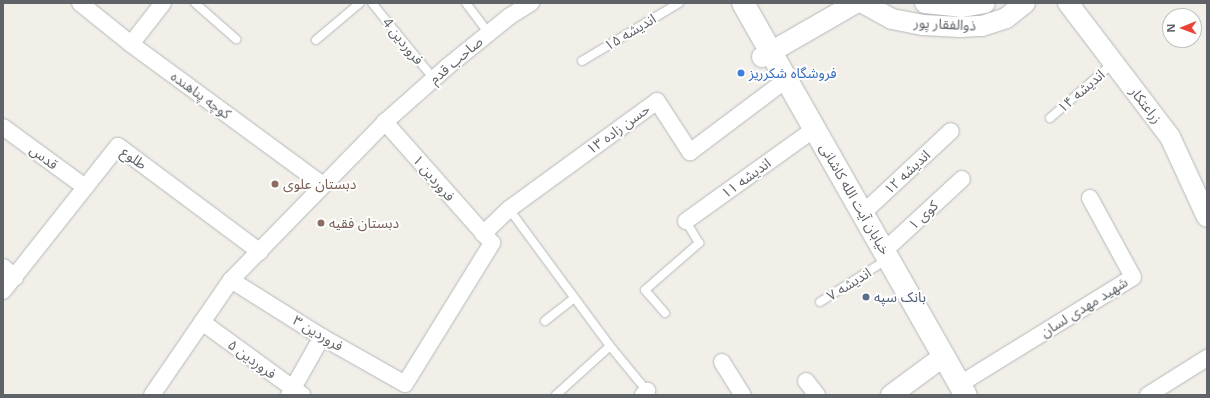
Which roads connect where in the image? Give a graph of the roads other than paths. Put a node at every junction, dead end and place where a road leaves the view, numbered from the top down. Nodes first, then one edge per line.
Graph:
1 (80, 3) edge
2 (163, 3) edge
3 (195, 3) edge
4 (360, 3) edge
5 (372, 3) edge
6 (466, 3) edge
7 (531, 3) edge
8 (679, 3) edge
9 (732, 3) edge
10 (743, 3) edge
11 (856, 3) edge
12 (864, 3) edge
13 (925, 3) edge
14 (985, 3) edge
15 (1025, 3) edge
16 (1068, 3) edge
17 (489, 33) junction
18 (236, 39) dead end
19 (316, 40) dead end
20 (131, 44) junction
21 (766, 54) junction
22 (582, 61) dead end
23 (1113, 63) junction
24 (434, 79) junction
25 (778, 86) junction
26 (1050, 118) dead end
27 (385, 122) junction
28 (3, 127) edge
29 (951, 131) dead end
30 (806, 135) junction
31 (962, 179) dead end
32 (323, 185) junction
33 (85, 187) junction
34 (1090, 198) dead end
35 (509, 208) junction
36 (862, 213) junction
37 (1207, 217) edge
38 (686, 221) joint
39 (483, 234) junction
40 (260, 252) junction
41 (881, 258) junction
42 (9, 272) edge
43 (232, 280) junction
44 (3, 291) edge
45 (574, 298) junction
46 (820, 302) dead end
47 (665, 313) dead end
48 (545, 321) dead end
49 (202, 322) junction
50 (322, 337) junction
51 (610, 346) junction
52 (1207, 358) edge
53 (939, 360) junction
54 (722, 362) dead end
55 (806, 381) dead end
56 (960, 391) edge
57 (295, 393) edge
58 (645, 393) edge
59 (152, 395) edge
60 (556, 395) edge
61 (743, 395) edge
62 (817, 395) edge
63 (891, 395) edge
64 (1148, 395) edge

1 - 20 street, کوچه پناهنده
2 - 20 street
3 - 18 lane
4 - 19 lane
5 - 24 lane, فروردین 4
6 - 17 lane
7 - 17 street, صاحب قدم
8 - 22 lane, اندیشه ۱۵
9 - 21 main road, خیابان آیت الله کاشانی
10 - 21 main road, خیابان آیت الله کاشانی
11 - 21 street
12 - 15 street, ذوالفقار پور
13 - 14 street, ذوالفقار پور
16 - 23 street, زراعتکار
17 - 24 street, صاحب قدم
20 - 32 street, کوچه پناهنده
21 - 25 main road, خیابان آیت الله کاشانی
21 - 36 main road, خیابان آیت الله کاشانی
23 - 26 lane, اندیشه ۱۴
23 - 37 street, زراعتکار
24 - 27 street, صاحب قدم
25 - 30 main road, خیابان آیت الله کاشانی
25 - 35 street, حسن زاده ۱۳
27 - 32 street, صاحب قدم
27 - 39 street, فروردین ۱
28 - 33 street, قدس
29 - 36 street, اندیشه ۱۲
30 - 38 street, اندیشه ۱۱
30 - 41 main road, خیابان آیت الله کاشانی
31 - 41 street, کوی ۱
32 - 40 street, صاحب قدم
33 - 40 street, طلوع
33 - 42 street, طلوع
34 - 56 street, شهید مهدی لسان
35 - 39 street, حسن زاده ۱۳
35 - 45 lane
36 - 41 main road, خیابان آیت الله کاشانی
38 - 47 lane
39 - 50 street, فروردین ۳
40 - 43 street, صاحب قدم
41 - 46 lane, اندیشه ۷
41 - 53 main road, خیابان آیت الله کاشانی
42 - 44 street, طلوع
43 - 49 street, صاحب قدم
43 - 50 street, فروردین ۳
45 - 48 lane
45 - 51 lane
49 - 57 street, فروردین ۵
49 - 59 street, صاحب قدم
50 - 57 street
51 - 58 lane
51 - 60 lane
52 - 64 street
53 - 56 main road, خیابان آیت الله کاشانی
53 - 63 street
54 - 61 street
55 - 62 street

